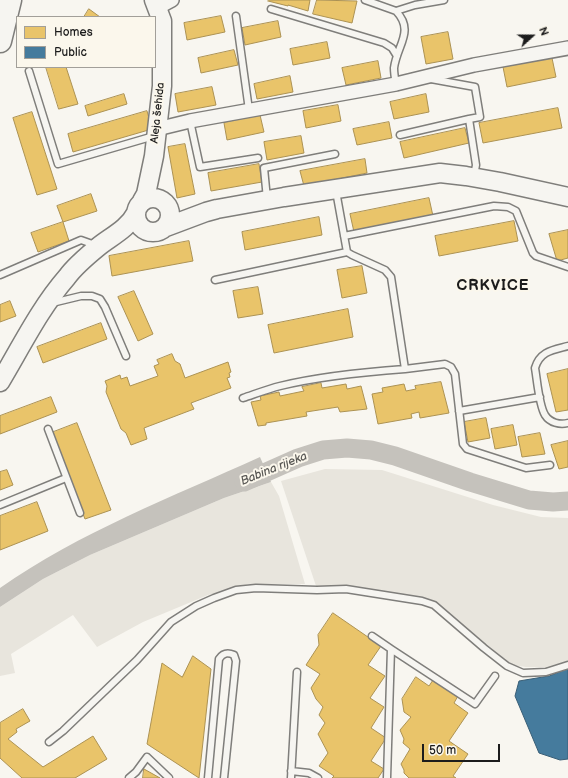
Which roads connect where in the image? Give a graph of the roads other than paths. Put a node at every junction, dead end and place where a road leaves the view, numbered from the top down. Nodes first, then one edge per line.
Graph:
1 (10, 0) edge
2 (365, 0) edge
3 (444, 0) edge
4 (161, 3) edge
5 (271, 9) dead end
6 (396, 11) junction
7 (236, 16) dead end
8 (0, 41) edge
9 (568, 48) edge
10 (397, 56) junction
11 (29, 71) dead end
12 (422, 78) junction
13 (396, 84) junction
14 (249, 110) junction
15 (469, 119) junction
16 (190, 121) junction
17 (157, 132) junction
18 (400, 135) dead end
19 (335, 154) dead end
20 (154, 156) junction
21 (258, 158) dead end
22 (474, 177) junction
23 (336, 189) junction
24 (568, 197) edge
25 (268, 200) junction
26 (165, 203) junction
27 (139, 207) junction
28 (206, 212) junction
29 (166, 227) junction
30 (144, 230) junction
31 (344, 236) junction
32 (103, 244) junction
33 (347, 252) junction
34 (568, 267) edge
35 (0, 275) edge
36 (215, 280) dead end
37 (47, 304) junction
38 (568, 346) edge
39 (126, 356) dead end
40 (405, 369) junction
41 (0, 382) edge
42 (540, 397) junction
43 (243, 398) dead end
44 (459, 411) junction
45 (568, 423) edge
46 (48, 429) dead end
47 (550, 464) dead end
48 (66, 478) junction
49 (0, 505) edge
50 (80, 514) dead end
51 (372, 636) dead end
52 (391, 649) junction
53 (568, 665) edge
54 (297, 672) dead end
55 (495, 676) dead end
56 (49, 742) dead end
57 (291, 775) edge
58 (129, 778) edge
59 (169, 778) edge
60 (208, 778) edge
61 (224, 778) edge
62 (318, 778) edge
63 (387, 778) edge

1 - 8 highway
2 - 6 lane
3 - 6 lane
4 - 17 main road, Aleja šehida
5 - 10 lane
6 - 10 lane
7 - 14 lane
9 - 12 street
10 - 13 lane
11 - 17 lane
12 - 13 street
12 - 15 lane
13 - 14 street
14 - 16 street
15 - 18 lane
15 - 22 lane
16 - 17 street
16 - 21 lane
17 - 20 main road, Aleja šehida
19 - 25 lane
20 - 26 main road, Aleja šehida
20 - 27 main road, Aleja šehida
22 - 23 main road
22 - 24 main road
23 - 25 main road
23 - 31 lane
25 - 28 main road
26 - 27 main road
26 - 28 main road
26 - 29 main road
27 - 30 main road
27 - 32 main road
28 - 29 main road
29 - 30 main road
30 - 32 main road
31 - 33 lane
31 - 34 lane
32 - 35 lane
32 - 37 main road
33 - 36 lane
33 - 40 lane
37 - 39 lane
37 - 41 main road
38 - 42 lane
40 - 43 lane
40 - 44 lane
42 - 44 lane
42 - 45 lane
44 - 47 lane
46 - 48 lane
48 - 49 lane
48 - 50 lane
51 - 52 lane
52 - 55 lane
52 - 63 lane
53 - 56 lane
54 - 57 lane
57 - 62 lane
58 - 59 lane
60 - 61 lane

